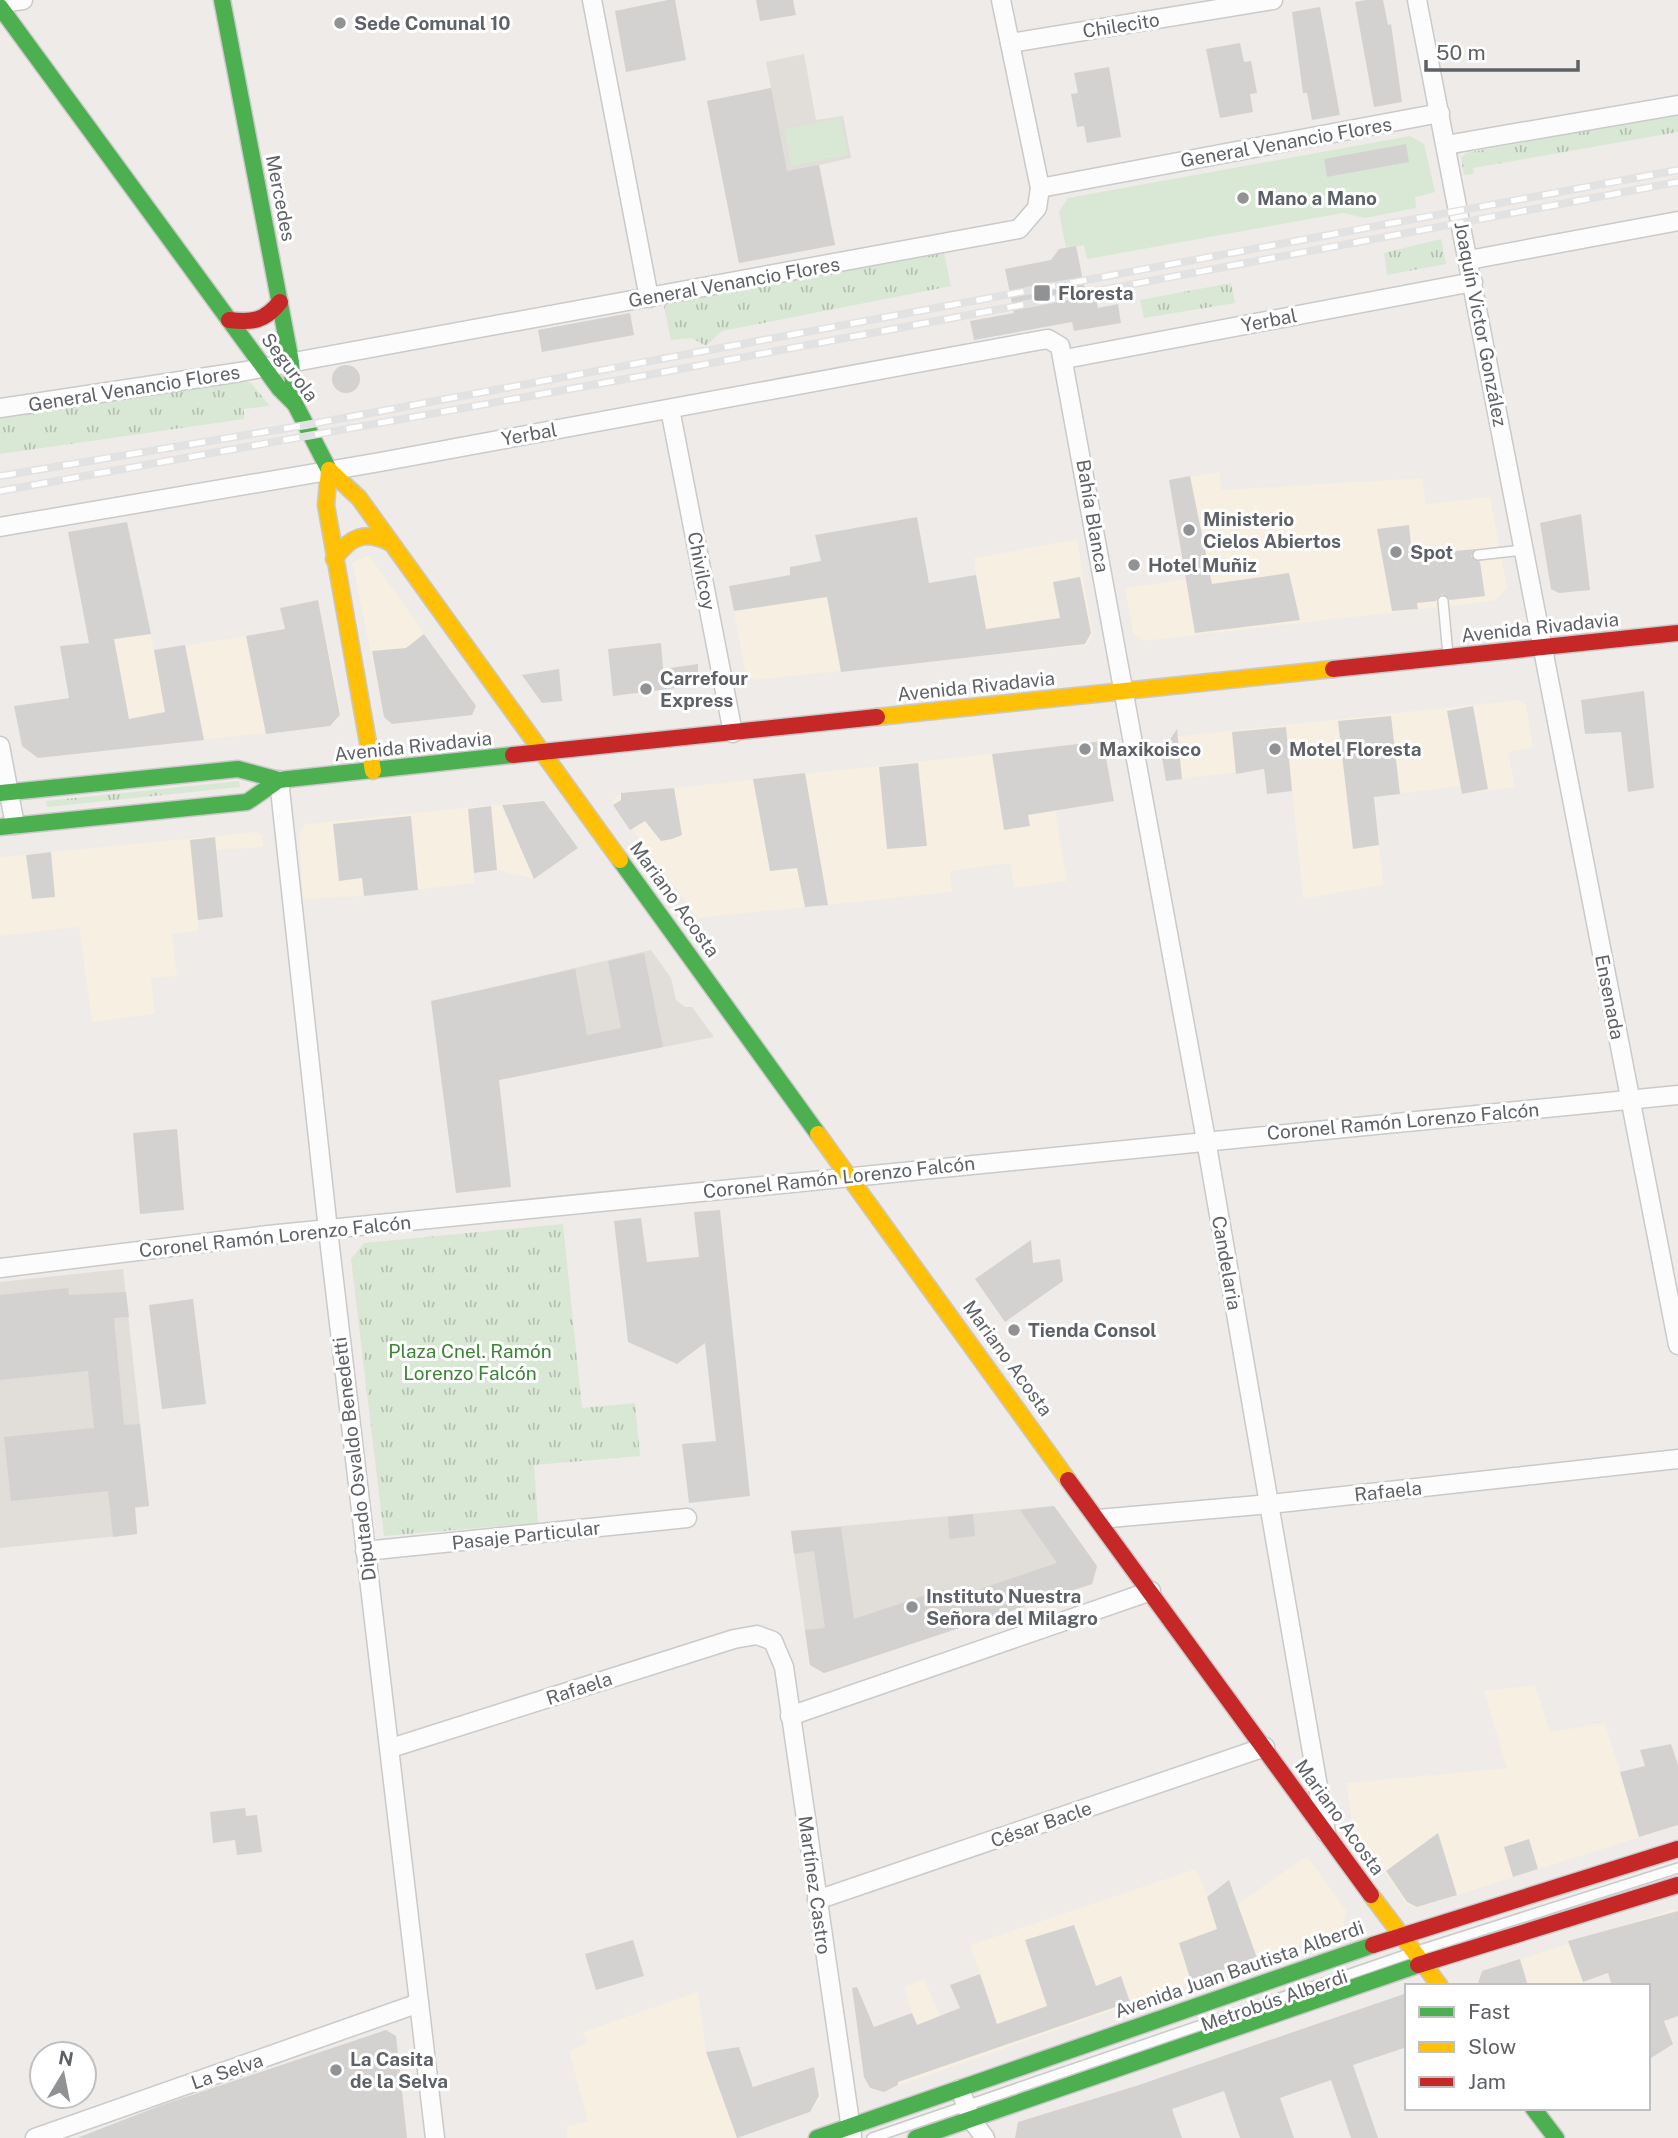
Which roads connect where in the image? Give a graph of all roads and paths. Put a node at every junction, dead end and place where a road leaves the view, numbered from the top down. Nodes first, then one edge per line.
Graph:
1 (23, 0) edge
2 (222, 0) edge
3 (592, 0) edge
4 (1001, 0) edge
5 (1273, 0) edge
6 (1418, 0) edge
7 (0, 5) edge
8 (1010, 43) junction
9 (1678, 105) edge
10 (1440, 113) junction
11 (1447, 145) junction
12 (1040, 188) junction
13 (1678, 221) edge
14 (1469, 260) junction
15 (1474, 282) junction
16 (649, 298) junction
17 (280, 302) junction
18 (229, 320) junction
19 (1061, 351) junction
20 (291, 362) junction
21 (264, 367) junction
22 (295, 404) junction
23 (0, 408) edge
24 (670, 408) junction
25 (329, 470) junction
26 (0, 527) edge
27 (391, 542) junction
28 (1523, 550) junction
29 (1478, 555) dead end
30 (334, 559) junction
31 (1443, 601) dead end
32 (1678, 633) edge
33 (1541, 649) junction
34 (1448, 658) junction
35 (1125, 691) junction
36 (733, 733) junction
37 (0, 746) edge
38 (543, 754) junction
39 (373, 771) junction
40 (279, 780) junction
41 (4, 793) edge
42 (7, 826) edge
43 (1678, 1095) edge
44 (1630, 1100) junction
45 (1206, 1140) junction
46 (849, 1176) junction
47 (328, 1230) junction
48 (0, 1268) edge
49 (1678, 1345) edge
50 (1678, 1458) edge
51 (1270, 1504) junction
52 (687, 1518) dead end
53 (1098, 1519) junction
54 (365, 1551) junction
55 (1151, 1591) junction
56 (767, 1638) joint
57 (790, 1716) junction
58 (1265, 1747) junction
59 (391, 1748) junction
60 (1326, 1836) junction
61 (1678, 1849) edge
62 (1678, 1868) edge
63 (1678, 1885) edge
64 (817, 1900) junction
65 (1401, 1935) junction
66 (1418, 1958) junction
67 (1438, 1984) edge
68 (419, 2003) junction
69 (965, 2104) junction
70 (1535, 2110) edge
71 (851, 2132) edge
72 (35, 2138) edge
73 (435, 2138) edge
74 (817, 2138) edge
75 (872, 2138) edge
76 (916, 2138) edge
77 (985, 2138) edge
78 (1556, 2138) edge

1 - 7 street
2 - 17 main road, Mercedes
3 - 16 street
4 - 8 street
5 - 8 street, Chilecito
6 - 10 street, Joaquín Victor González
7 - 18 main road, Segurola
8 - 12 street
9 - 11 street
10 - 11 street, Joaquín Victor González
10 - 12 street, General Venancio Flores
11 - 14 street, Joaquín Victor González
12 - 16 street, General Venancio Flores
13 - 14 street
14 - 15 street, Joaquín Victor González
15 - 19 street, Yerbal
15 - 28 street, Joaquín Victor González
16 - 20 street, General Venancio Flores
17 - 18 main road
17 - 20 main road, Mercedes
18 - 21 main road, Segurola
19 - 24 street, Yerbal
19 - 35 street, Bahía Blanca
20 - 21 street, General Venancio Flores
20 - 22 main road, Mercedes
21 - 22 main road, Segurola
21 - 23 street, General Venancio Flores
22 - 25 main road, Segurola
24 - 25 street, Yerbal
24 - 36 street, Chivilcoy
25 - 26 street, Yerbal
25 - 27 main road, Segurola
25 - 30 main road
27 - 30 main road
27 - 38 main road, Segurola
28 - 29 lane
28 - 33 street, Joaquín Victor González
30 - 39 main road
31 - 34 lane
32 - 33 main road, Avenida Rivadavia
33 - 34 main road, Avenida Rivadavia
33 - 44 street, Ensenada
34 - 35 main road, Avenida Rivadavia
35 - 36 main road, Avenida Rivadavia
35 - 45 street, Candelaria
36 - 38 main road, Avenida Rivadavia
37 - 41 street
38 - 39 main road, Avenida Rivadavia
38 - 46 main road, Mariano Acosta
39 - 40 main road, Avenida Rivadavia
40 - 41 main road, Avenida Rivadavia
40 - 42 main road, Avenida Rivadavia
40 - 47 street, Diputado Osvaldo Benedetti
41 - 42 street
43 - 44 street, Coronel Ramón Lorenzo Falcón
44 - 45 street, Coronel Ramón Lorenzo Falcón
44 - 49 street, Ensenada
45 - 46 street, Coronel Ramón Lorenzo Falcón
45 - 51 street, Candelaria
46 - 47 street, Coronel Ramón Lorenzo Falcón
46 - 53 main road, Mariano Acosta
47 - 48 street, Coronel Ramón Lorenzo Falcón
47 - 54 street, Diputado Osvaldo Benedetti
50 - 51 street, Rafaela
51 - 53 street, Rafaela
51 - 60 street, Candelaria
52 - 54 street, Pasaje Particular
53 - 55 main road, Mariano Acosta
54 - 59 street, Diputado Osvaldo Benedetti
55 - 57 street
55 - 58 main road, Mariano Acosta
56 - 57 street, Martínez Castro
56 - 59 street, Rafaela
57 - 64 street, Martínez Castro
58 - 60 main road, Mariano Acosta
58 - 64 street, César Bacle
59 - 68 street, Diputado Osvaldo Benedetti
60 - 65 main road, Mariano Acosta
61 - 65 main road, Avenida Juan Bautista Alberdi
62 - 66 lane
63 - 66 main road, Avenida Juan Bautista Alberdi
64 - 71 street, Martínez Castro
65 - 66 main road, Mariano Acosta
65 - 69 main road, Avenida Juan Bautista Alberdi
66 - 67 main road, Mariano Acosta
66 - 69 main road, Avenida Juan Bautista Alberdi
68 - 72 street, La Selva
68 - 73 street, Diputado Osvaldo Benedetti
69 - 71 main road, Avenida Juan Bautista Alberdi
69 - 75 lane
69 - 76 main road, Avenida Juan Bautista Alberdi
69 - 77 street
70 - 78 main road
71 - 74 main road, Avenida Juan Bautista Alberdi

